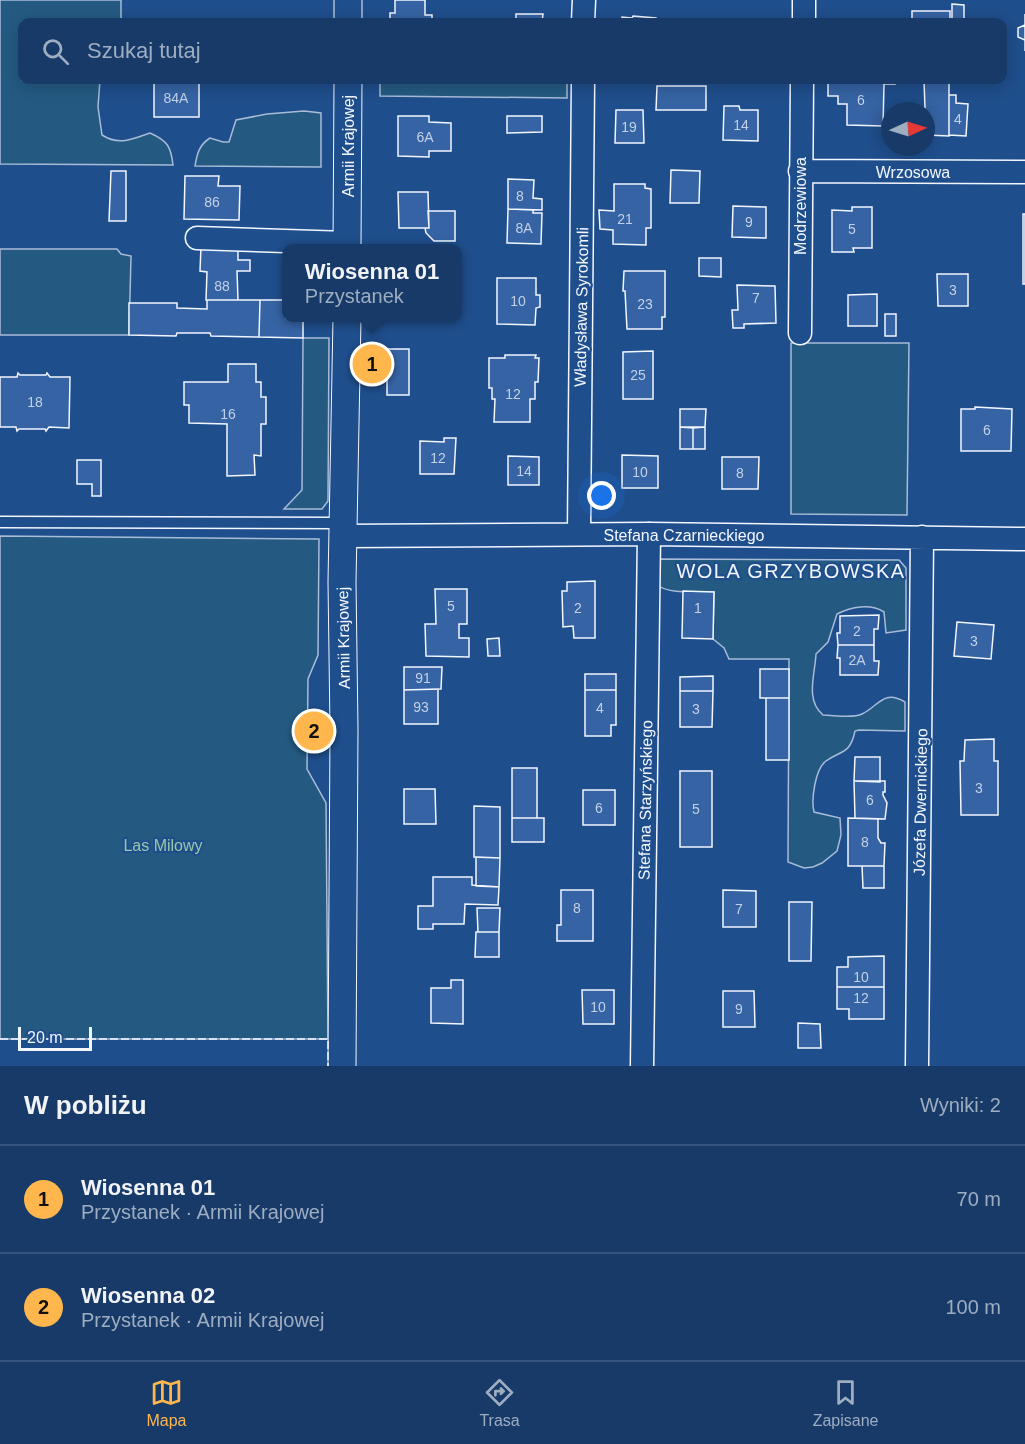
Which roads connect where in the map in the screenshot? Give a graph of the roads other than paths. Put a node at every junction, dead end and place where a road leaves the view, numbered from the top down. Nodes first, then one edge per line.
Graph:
1 (348, 0) edge
2 (584, 0) edge
3 (804, 0) edge
4 (348, 18) edge
5 (584, 18) edge
6 (804, 18) edge
7 (348, 84) edge
8 (583, 84) edge
9 (802, 84) edge
10 (800, 171) junction
11 (1025, 172) edge
12 (197, 238) dead end
13 (310, 244) edge
14 (347, 244) edge
15 (347, 322) edge
16 (800, 333) dead end
17 (0, 522) edge
18 (344, 529) junction
19 (579, 534) junction
20 (648, 534) junction
21 (922, 537) junction
22 (1025, 539) edge
23 (342, 1066) edge
24 (642, 1066) edge
25 (917, 1066) edge

1 - 4 street
2 - 5 street
3 - 6 street
7 - 14 street, Armii Krajowej
8 - 19 street, Władysława Syrokomli
9 - 10 street, Modrzewiowa
10 - 11 street, Wrzosowa
10 - 16 street, Modrzewiowa
12 - 13 street
15 - 18 street, Armii Krajowej
17 - 18 lane
18 - 19 street, Stefana Czarnieckiego
18 - 23 street, Armii Krajowej
19 - 20 street, Stefana Czarnieckiego
20 - 21 street, Stefana Czarnieckiego
20 - 24 street, Stefana Starzyńskiego
21 - 22 street, Stefana Czarnieckiego
21 - 25 street, Józefa Dwernickiego

